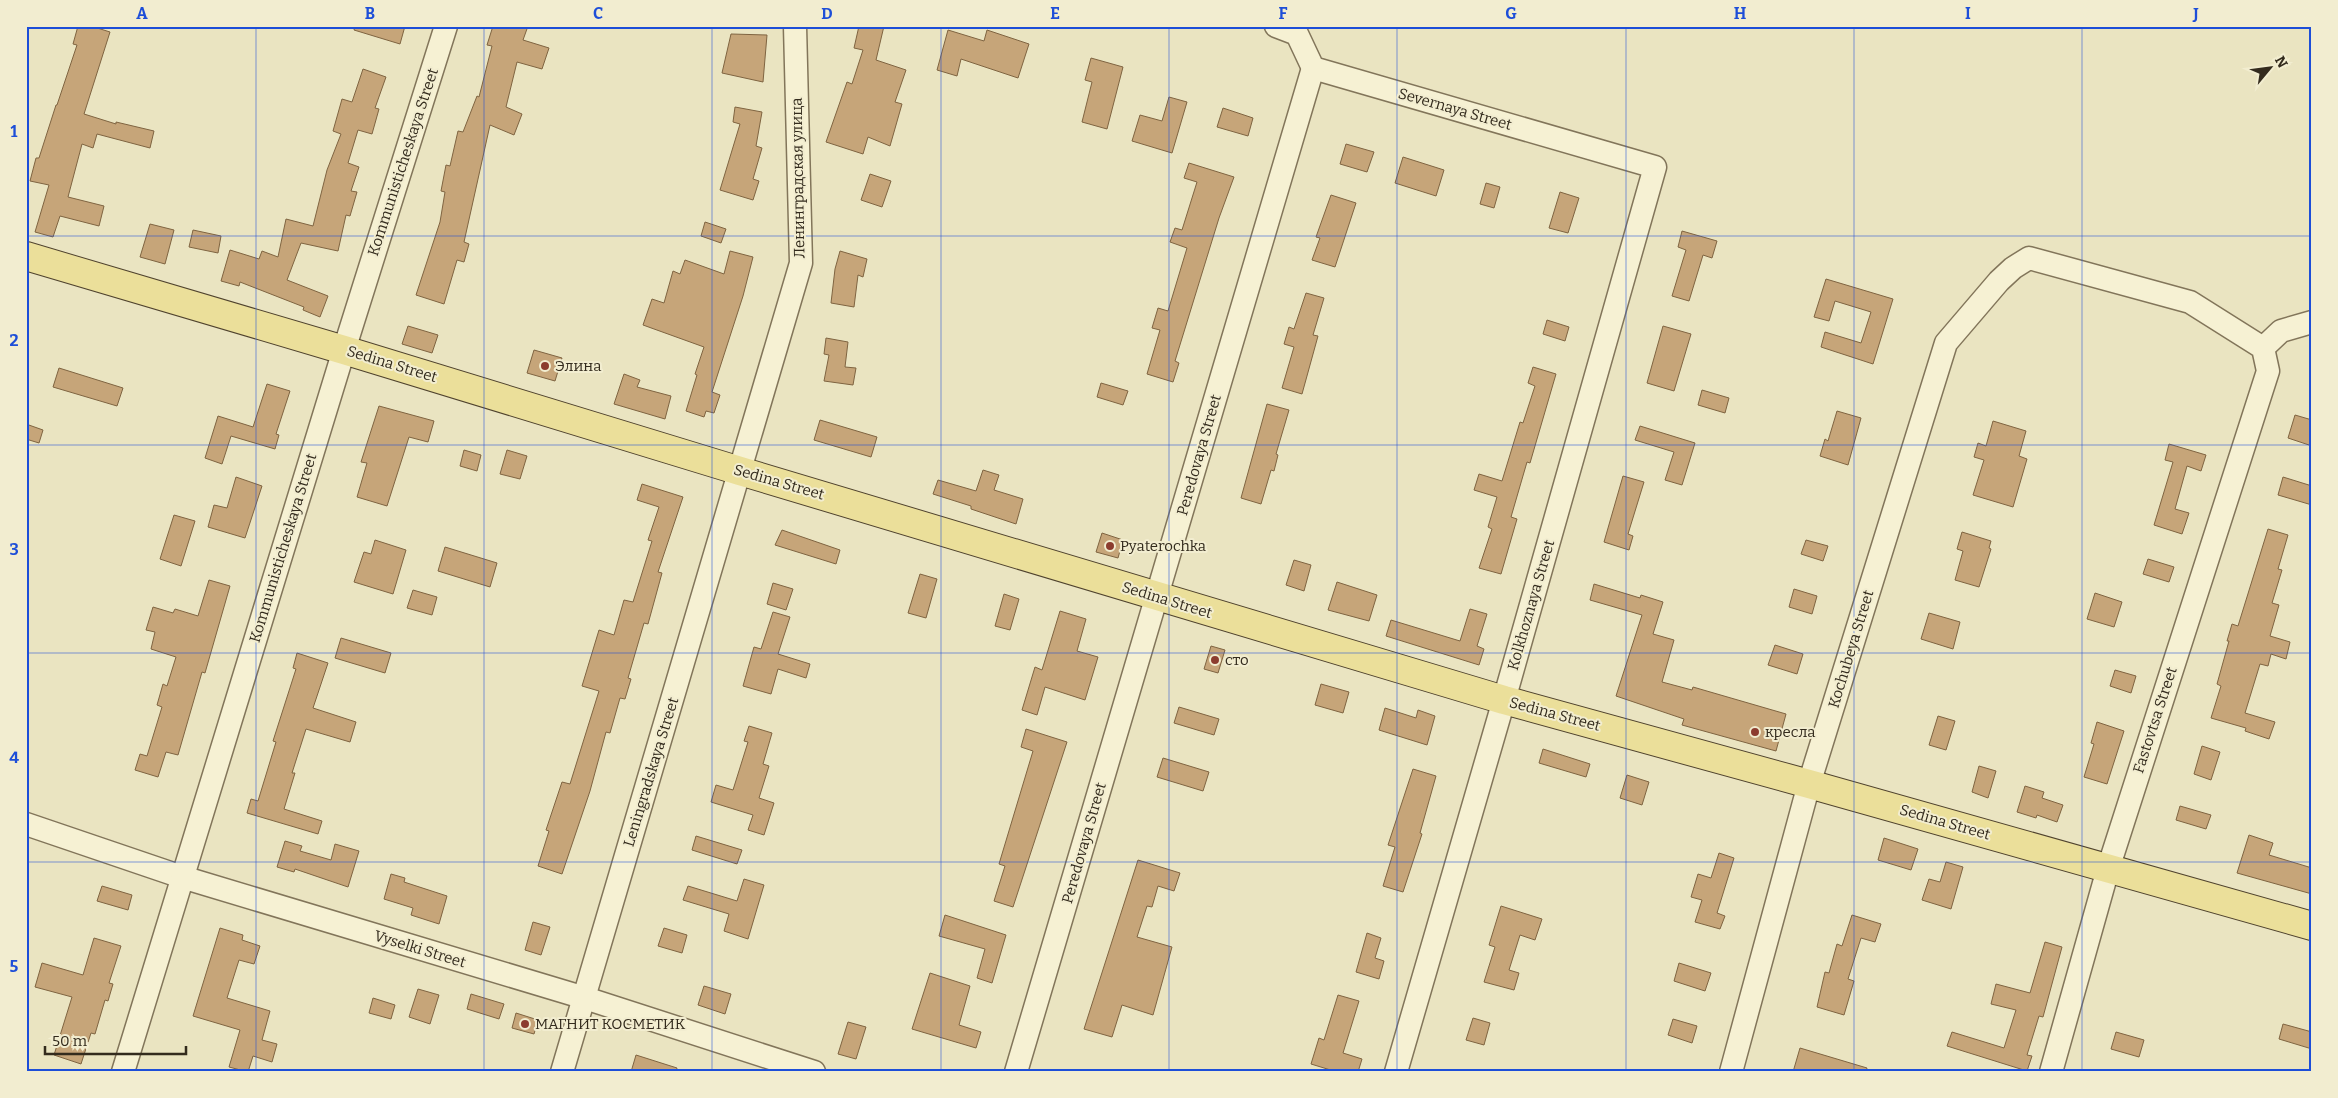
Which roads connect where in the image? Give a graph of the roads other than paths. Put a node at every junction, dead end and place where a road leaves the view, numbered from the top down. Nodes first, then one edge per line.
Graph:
1 (446, 26) edge
2 (795, 26) edge
3 (1276, 26) edge
4 (1313, 68) junction
5 (1654, 167) joint
6 (26, 256) edge
7 (2312, 322) edge
8 (2262, 348) junction
9 (344, 350) junction
10 (740, 472) junction
11 (1157, 597) junction
12 (1504, 700) junction
13 (1809, 784) junction
14 (26, 824) edge
15 (2108, 868) junction
16 (182, 877) junction
17 (2312, 926) edge
18 (585, 998) junction
19 (123, 1072) edge
20 (562, 1072) edge
21 (814, 1072) edge
22 (1016, 1072) edge
23 (1396, 1072) edge
24 (1730, 1072) edge
25 (2051, 1072) edge

1 - 9 street, Kommunisticheskaya Street
2 - 10 street, Ленинградская улица
3 - 4 street
4 - 5 street, Severnaya Street
4 - 11 street, Peredovaya Street
5 - 12 street, Kolkhoznaya Street
6 - 9 main road, Sedina Street
7 - 8 street
8 - 13 street, Kochubeya Street
8 - 15 street, Fastovtsa Street
9 - 10 main road, Sedina Street
9 - 16 street, Kommunisticheskaya Street
10 - 11 main road, Sedina Street
10 - 18 street, Leningradskaya Street
11 - 12 main road, Sedina Street
11 - 22 street, Peredovaya Street
12 - 13 main road, Sedina Street
12 - 23 street, Kolkhoznaya Street
13 - 15 main road, Sedina Street
13 - 24 street, Kochubeya Street
14 - 16 street, Vyselki Street
15 - 17 main road, Sedina Street
15 - 25 street, Fastovtsa Street
16 - 18 street, Vyselki Street
16 - 19 street, Kommunisticheskaya Street
18 - 20 street, Leningradskaya Street
18 - 21 street, Vyselki Street

